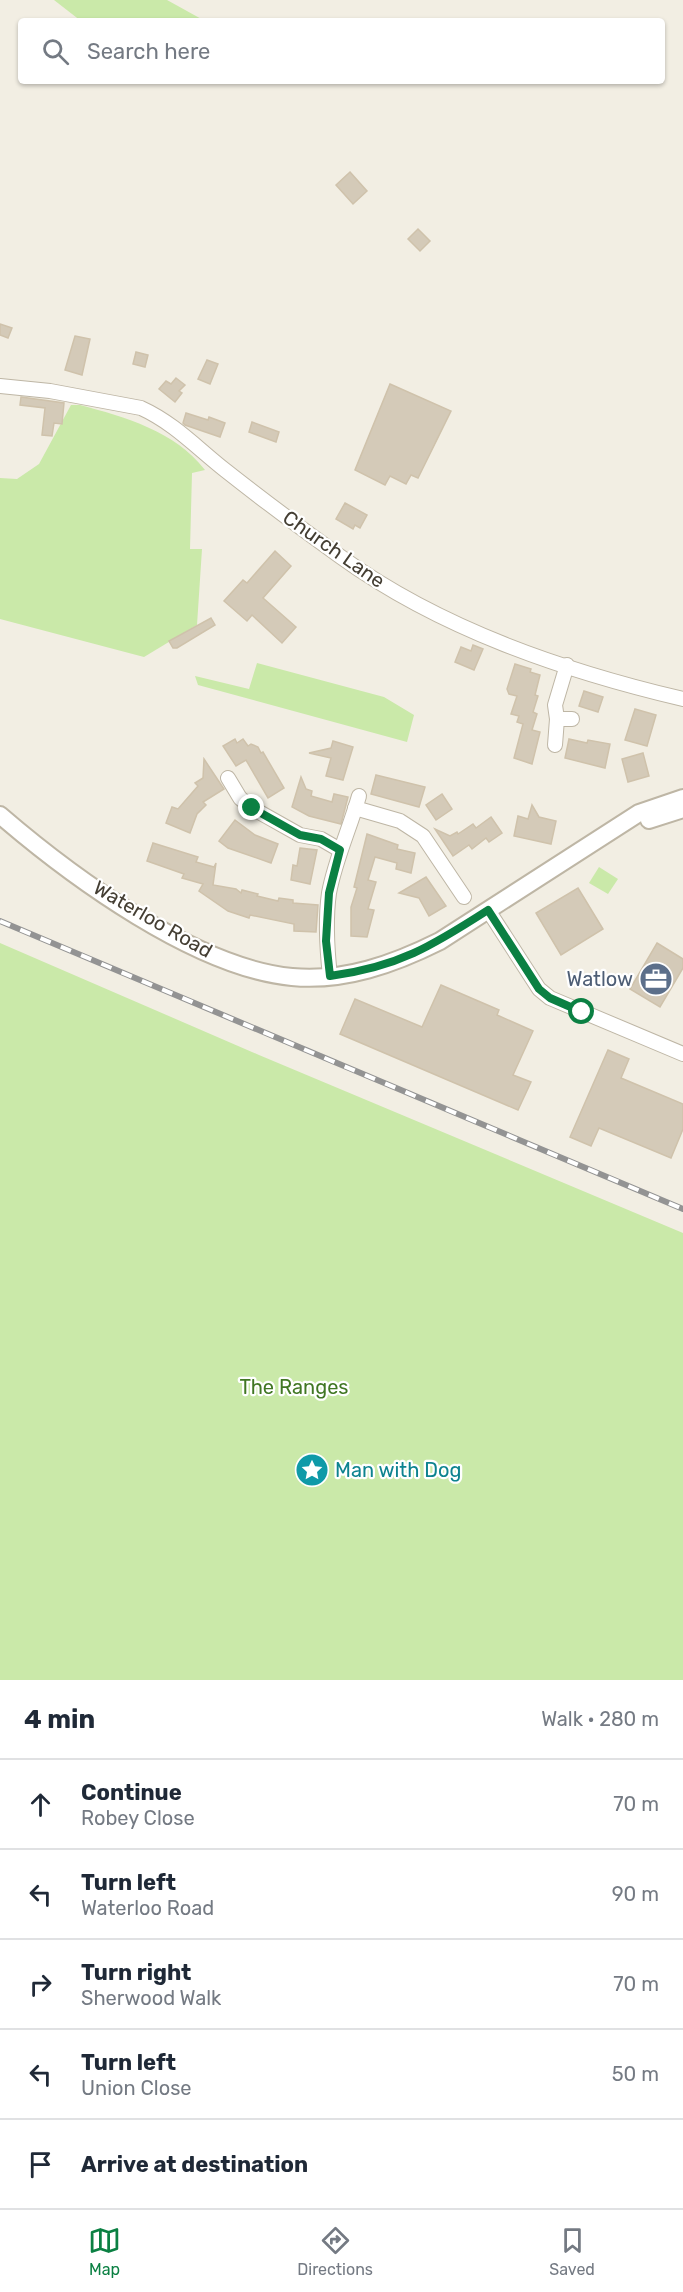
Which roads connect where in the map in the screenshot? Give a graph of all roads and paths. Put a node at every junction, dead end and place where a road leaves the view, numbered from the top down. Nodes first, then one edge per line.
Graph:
1 (0, 386) edge
2 (567, 665) junction
3 (683, 699) edge
4 (557, 719) junction
5 (572, 719) dead end
6 (555, 745) dead end
7 (228, 778) dead end
8 (683, 798) edge
9 (683, 809) edge
10 (0, 815) edge
11 (611, 831) junction
12 (340, 850) junction
13 (464, 897) dead end
14 (488, 910) junction
15 (330, 976) junction
16 (683, 1054) edge

1 - 2 street, Church Lane
2 - 3 street, Church Lane
2 - 4 street
4 - 5 street
4 - 6 street
7 - 12 street
8 - 11 street, Waterloo Road
9 - 11 street, Waterloo Road
10 - 15 street, Waterloo Road
11 - 14 street, Waterloo Road
12 - 13 street
12 - 15 street
14 - 15 street, Waterloo Road
14 - 16 street

